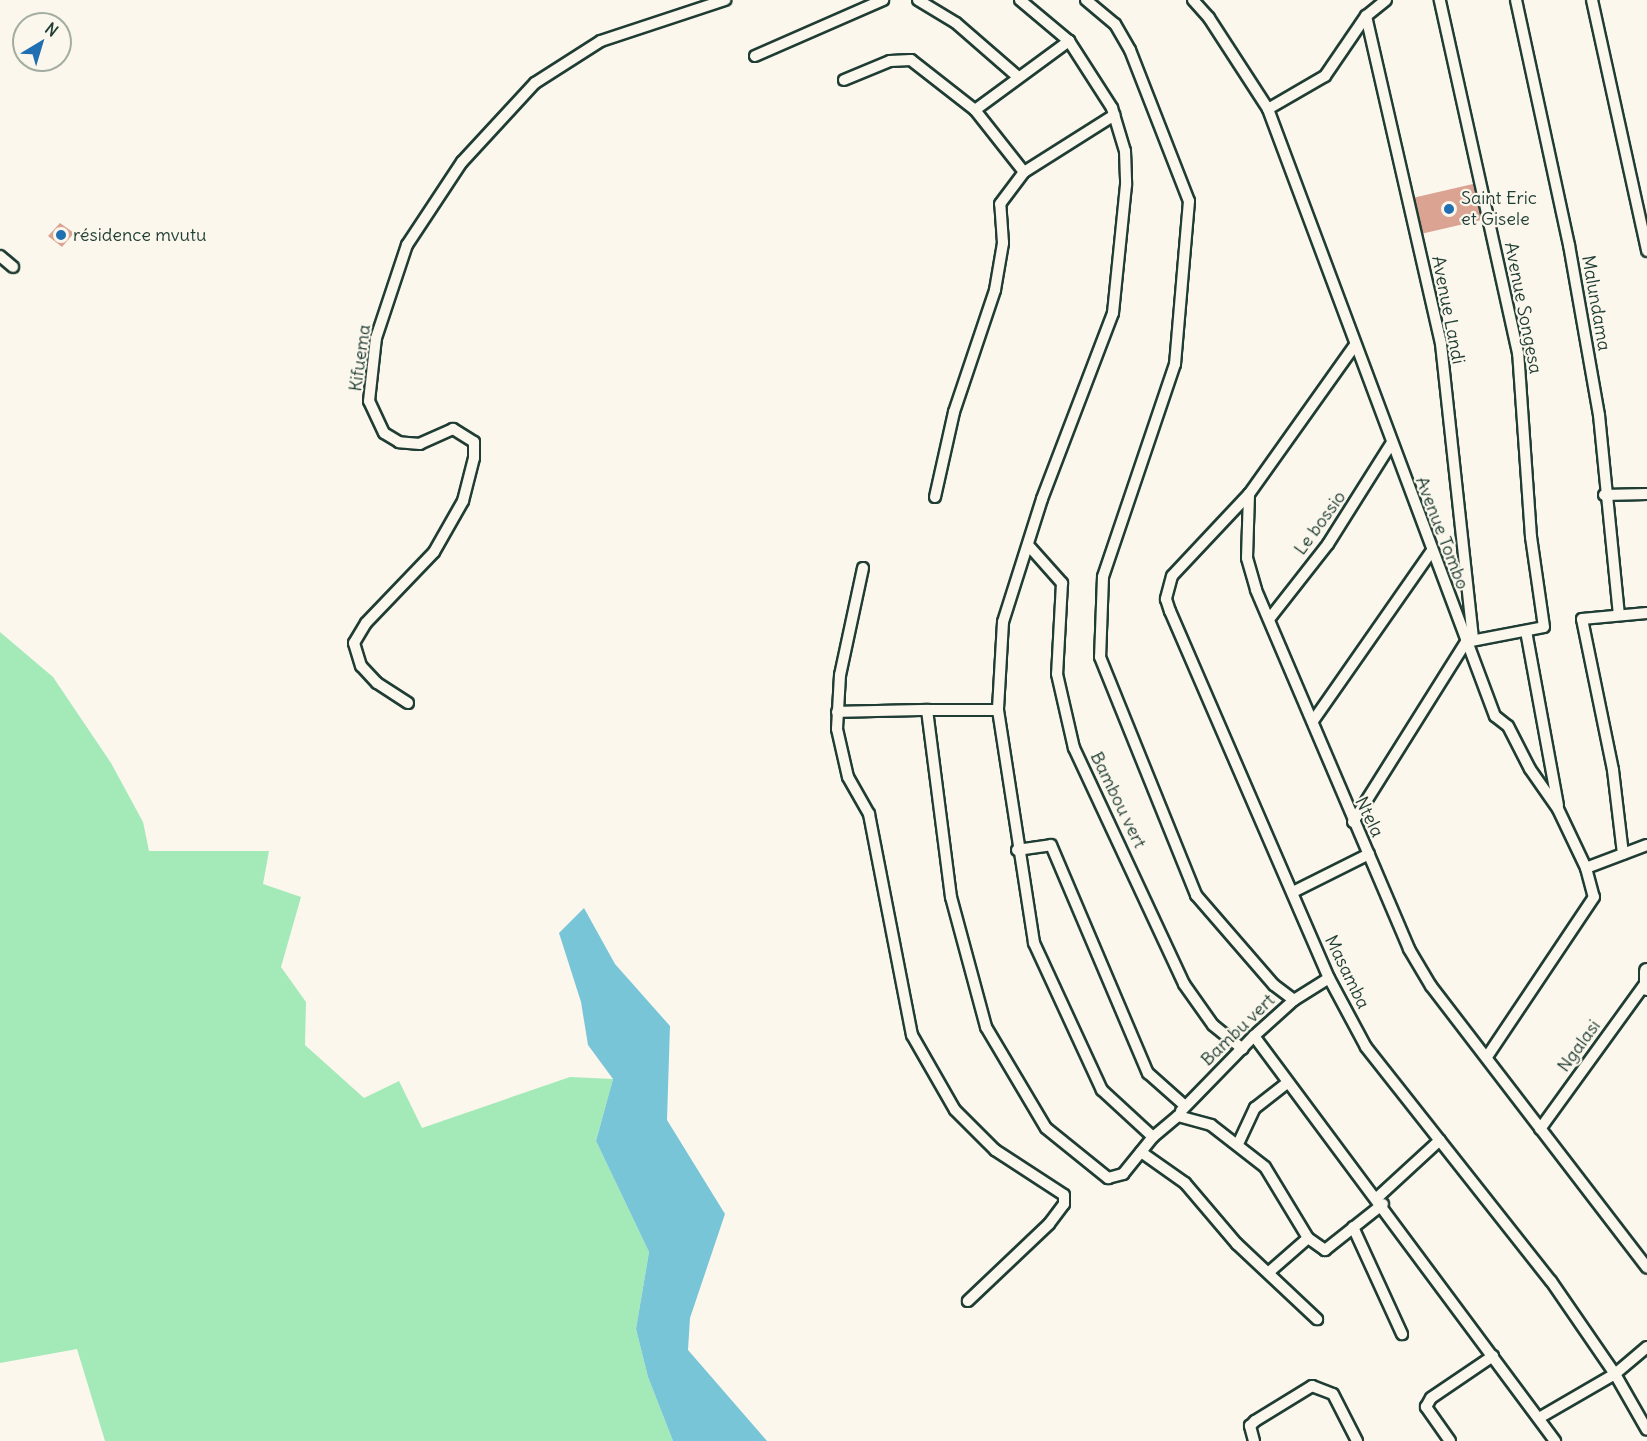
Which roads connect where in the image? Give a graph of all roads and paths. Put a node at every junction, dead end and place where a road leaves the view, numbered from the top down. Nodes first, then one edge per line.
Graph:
1 (725, 0) edge
2 (883, 0) edge
3 (918, 0) edge
4 (1020, 0) edge
5 (1086, 0) edge
6 (1193, 0) edge
7 (1386, 0) edge
8 (1440, 0) edge
9 (1516, 0) edge
10 (1592, 0) edge
11 (1366, 16) junction
12 (1069, 40) junction
13 (755, 56) dead end
14 (1017, 76) junction
15 (844, 80) dead end
16 (1268, 109) junction
17 (975, 110) junction
18 (1114, 115) junction
19 (1024, 172) junction
20 (1647, 251) edge
21 (0, 256) edge
22 (13, 267) dead end
23 (1355, 345) junction
24 (1391, 444) junction
25 (1249, 494) junction
26 (1647, 494) edge
27 (1604, 495) junction
28 (935, 497) dead end
29 (1029, 546) junction
30 (1431, 552) junction
31 (863, 568) dead end
32 (1647, 613) edge
33 (1619, 615) junction
34 (1270, 618) junction
35 (1526, 631) junction
36 (1469, 641) junction
37 (408, 703) dead end
38 (927, 710) junction
39 (998, 710) junction
40 (837, 712) junction
41 (1312, 721) junction
42 (1558, 809) junction
43 (1353, 822) junction
44 (1647, 844) edge
45 (1017, 850) junction
46 (1623, 854) junction
47 (1369, 855) junction
48 (1586, 868) junction
49 (1293, 892) junction
50 (1329, 978) junction
51 (1646, 981) edge
52 (1294, 999) junction
53 (1254, 1036) junction
54 (1243, 1049) junction
55 (1487, 1057) junction
56 (1287, 1083) junction
57 (1184, 1106) junction
58 (1178, 1116) junction
59 (1540, 1129) junction
60 (1153, 1137) junction
61 (1440, 1140) junction
62 (1238, 1144) junction
63 (1141, 1152) junction
64 (1380, 1200) junction
65 (1353, 1227) junction
66 (1308, 1239) junction
67 (1647, 1268) edge
68 (1269, 1272) junction
69 (968, 1301) dead end
70 (1317, 1319) dead end
71 (1402, 1334) dead end
72 (1647, 1347) edge
73 (1493, 1356) junction
74 (1616, 1374) junction
75 (1539, 1418) junction
76 (1647, 1430) edge
77 (1254, 1441) edge
78 (1357, 1441) edge
79 (1450, 1441) edge
80 (1555, 1441) edge

1 - 37 street, Kifuema
2 - 13 street
3 - 14 street
4 - 12 street
5 - 52 street
6 - 16 street, Avenue Tombo
7 - 11 street
8 - 35 street, Avenue Songesa
9 - 27 street, Malundama
10 - 20 street
11 - 16 street
11 - 36 street, Avenue Landi
12 - 14 street
12 - 18 street
14 - 17 street
15 - 17 street
16 - 23 street, Avenue Tombo
17 - 19 street
18 - 19 street
18 - 29 street
19 - 28 street
21 - 22 street
23 - 24 street, Avenue Tombo
23 - 25 street
24 - 30 street, Avenue Tombo
24 - 34 street, Le bossio
25 - 34 street, Ntela
25 - 49 street, Masamba
26 - 27 street
27 - 33 street, Malundama
29 - 39 street
29 - 54 street, Bambou vert
30 - 36 street, Avenue Tombo
30 - 41 street
31 - 40 street
32 - 33 street
33 - 46 street
34 - 41 street, Ntela
35 - 36 street
35 - 42 street
36 - 42 street, Avenue Tombo
36 - 43 street
38 - 39 street
38 - 40 street
38 - 63 street, Bambu vert
39 - 45 street
40 - 69 street
41 - 43 street, Ntela
42 - 48 street, Avenue Tombo
43 - 47 street, Ntela
44 - 46 street
45 - 57 street
45 - 60 street
46 - 48 street
47 - 49 street
47 - 55 street, Ntela
48 - 55 street, Avenue Tombo
49 - 50 street, Masamba
50 - 52 street, Bambu vert
50 - 61 street, Masamba
51 - 59 street, Ngalasi
52 - 53 street, Bambu vert
53 - 54 street, Bambu vert
53 - 56 street
54 - 57 street, Bambu vert
55 - 59 street, Ntela
56 - 62 street
56 - 64 street
57 - 58 street, Bambu vert
58 - 60 street, Bambu vert
58 - 62 street
59 - 67 street, Ntela
60 - 63 street, Bambu vert
61 - 64 street
61 - 74 street, Masamba
62 - 66 street
63 - 68 street
64 - 65 street
64 - 73 street
65 - 66 street
65 - 71 street
66 - 68 street
68 - 70 street
72 - 74 street
73 - 75 street
73 - 79 street
74 - 75 street
74 - 76 street, Masamba
75 - 80 street
77 - 78 street

